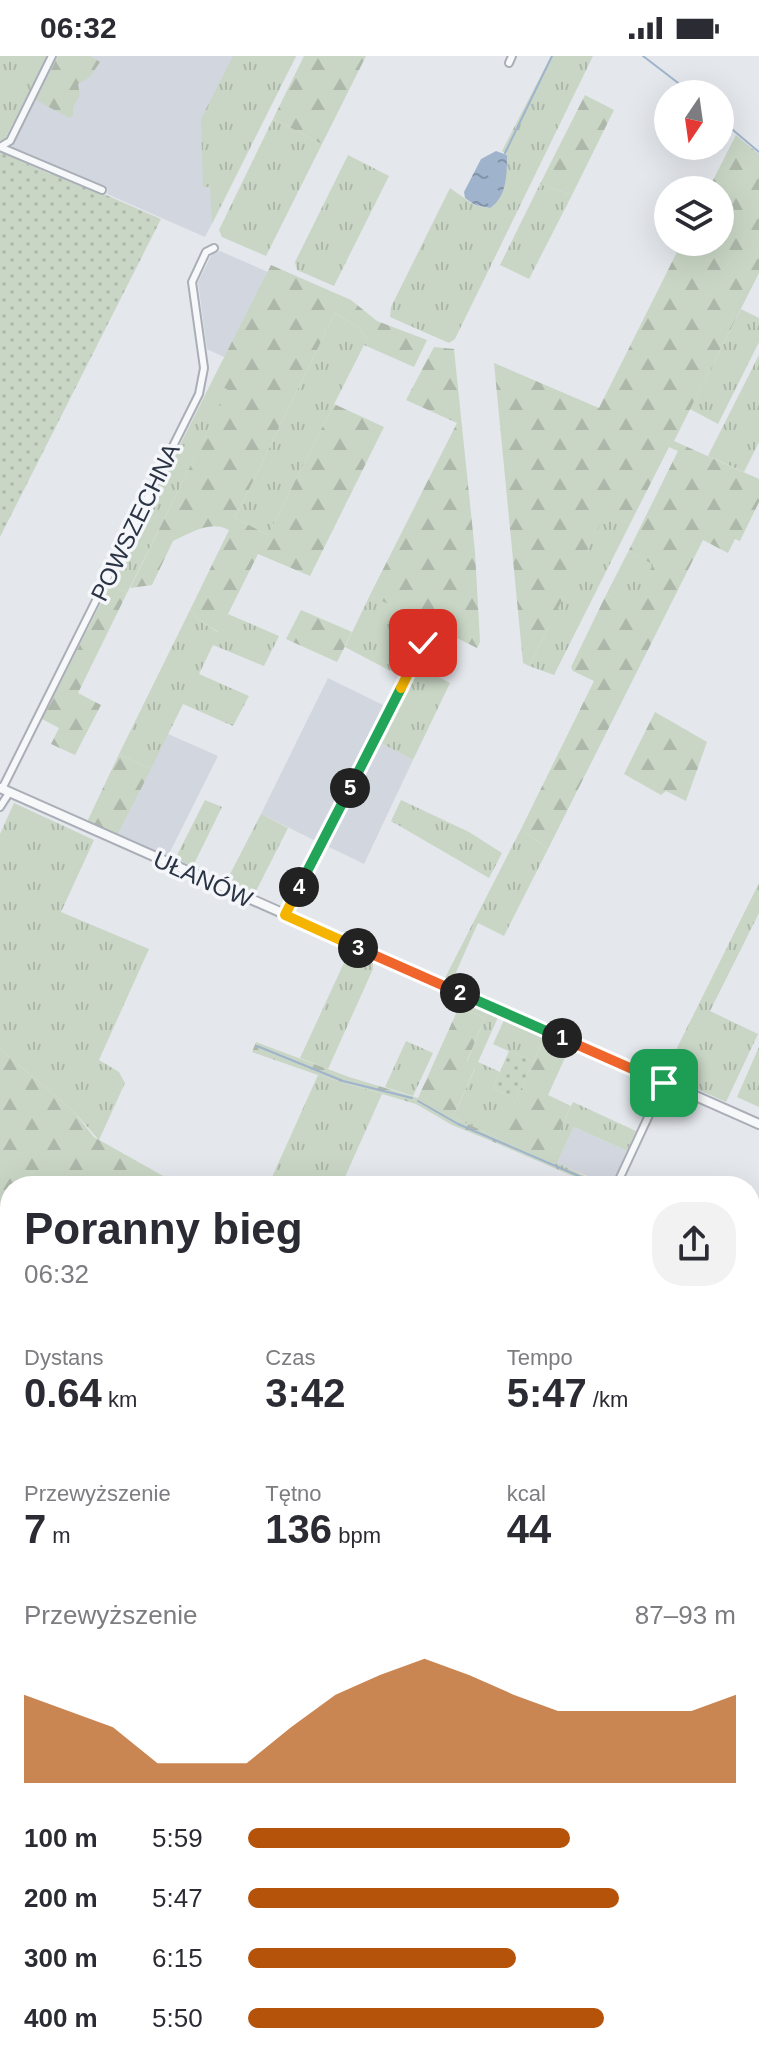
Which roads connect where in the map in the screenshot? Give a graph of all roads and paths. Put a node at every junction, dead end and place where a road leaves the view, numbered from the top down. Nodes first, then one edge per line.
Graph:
1 (52, 56) edge
2 (0, 147) edge
3 (102, 190) dead end
4 (214, 248) dead end
5 (423, 643) dead end
6 (4, 790) edge
7 (0, 807) edge
8 (285, 915) junction
9 (664, 1083) junction
10 (759, 1124) edge
11 (621, 1176) edge

1 - 2 street
2 - 3 street
4 - 6 street, POWSZECHNA
5 - 8 street
6 - 7 street, POWSZECHNA
6 - 8 street, UŁANÓW
8 - 9 street, UŁANÓW
9 - 10 street, UŁANÓW
9 - 11 street

